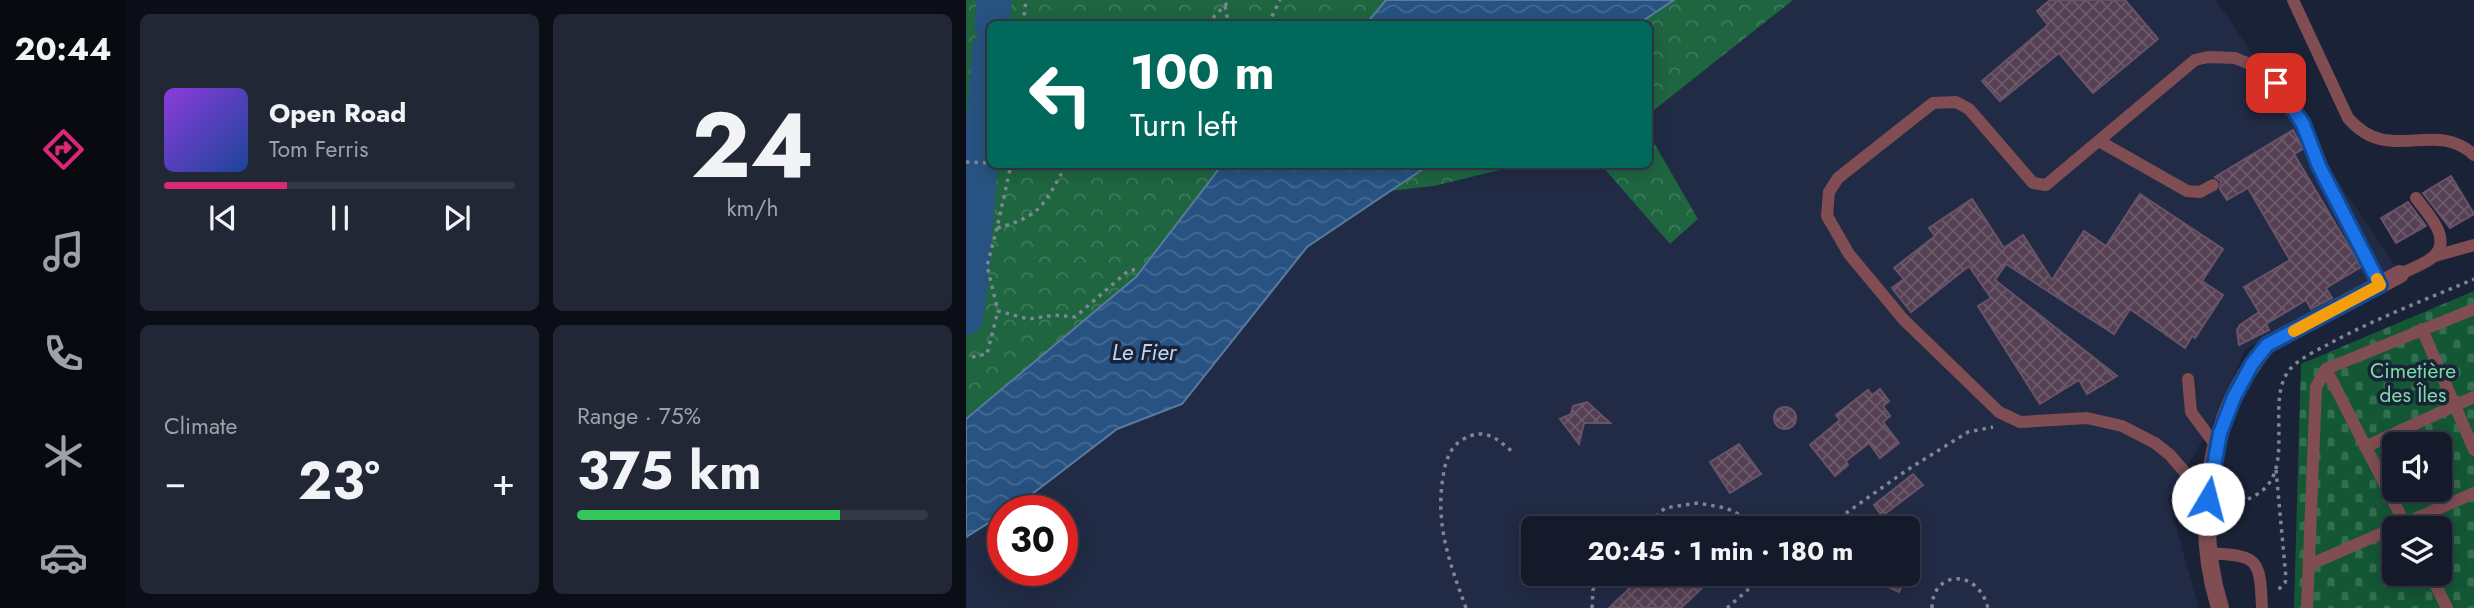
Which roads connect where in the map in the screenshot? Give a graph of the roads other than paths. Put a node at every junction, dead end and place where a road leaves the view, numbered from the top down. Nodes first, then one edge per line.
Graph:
1 (2293, 0) edge
2 (2099, 141) junction
3 (2474, 155) edge
4 (2213, 185) dead end
5 (2416, 198) dead end
6 (2474, 245) edge
7 (2435, 256) junction
8 (2400, 274) joint
9 (2380, 285) junction
10 (2474, 309) edge
11 (2422, 329) junction
12 (2326, 369) junction
13 (2188, 379) dead end
14 (2474, 397) edge
15 (2454, 405) junction
16 (2217, 447) junction
17 (2365, 447) junction
18 (2474, 450) edge
19 (2474, 493) edge
20 (2208, 499) junction
21 (2401, 516) edge
22 (2427, 516) edge
23 (2382, 536) edge
24 (2208, 553) junction
25 (2309, 565) junction
26 (2436, 586) edge
27 (2220, 608) edge
28 (2262, 608) edge
29 (2307, 608) edge
30 (2447, 608) edge

1 - 3 lane
2 - 4 lane
2 - 9 lane
2 - 20 lane
5 - 7 lane
6 - 7 lane
7 - 8 lane
8 - 9 street
9 - 16 street
10 - 11 lane
11 - 12 lane
11 - 15 lane
12 - 17 lane
12 - 25 lane
13 - 16 lane
14 - 15 lane
15 - 17 lane
15 - 18 lane
16 - 20 street
17 - 21 lane
19 - 22 lane
20 - 24 street
23 - 25 lane
24 - 27 street
24 - 28 lane
25 - 29 lane
26 - 30 lane

